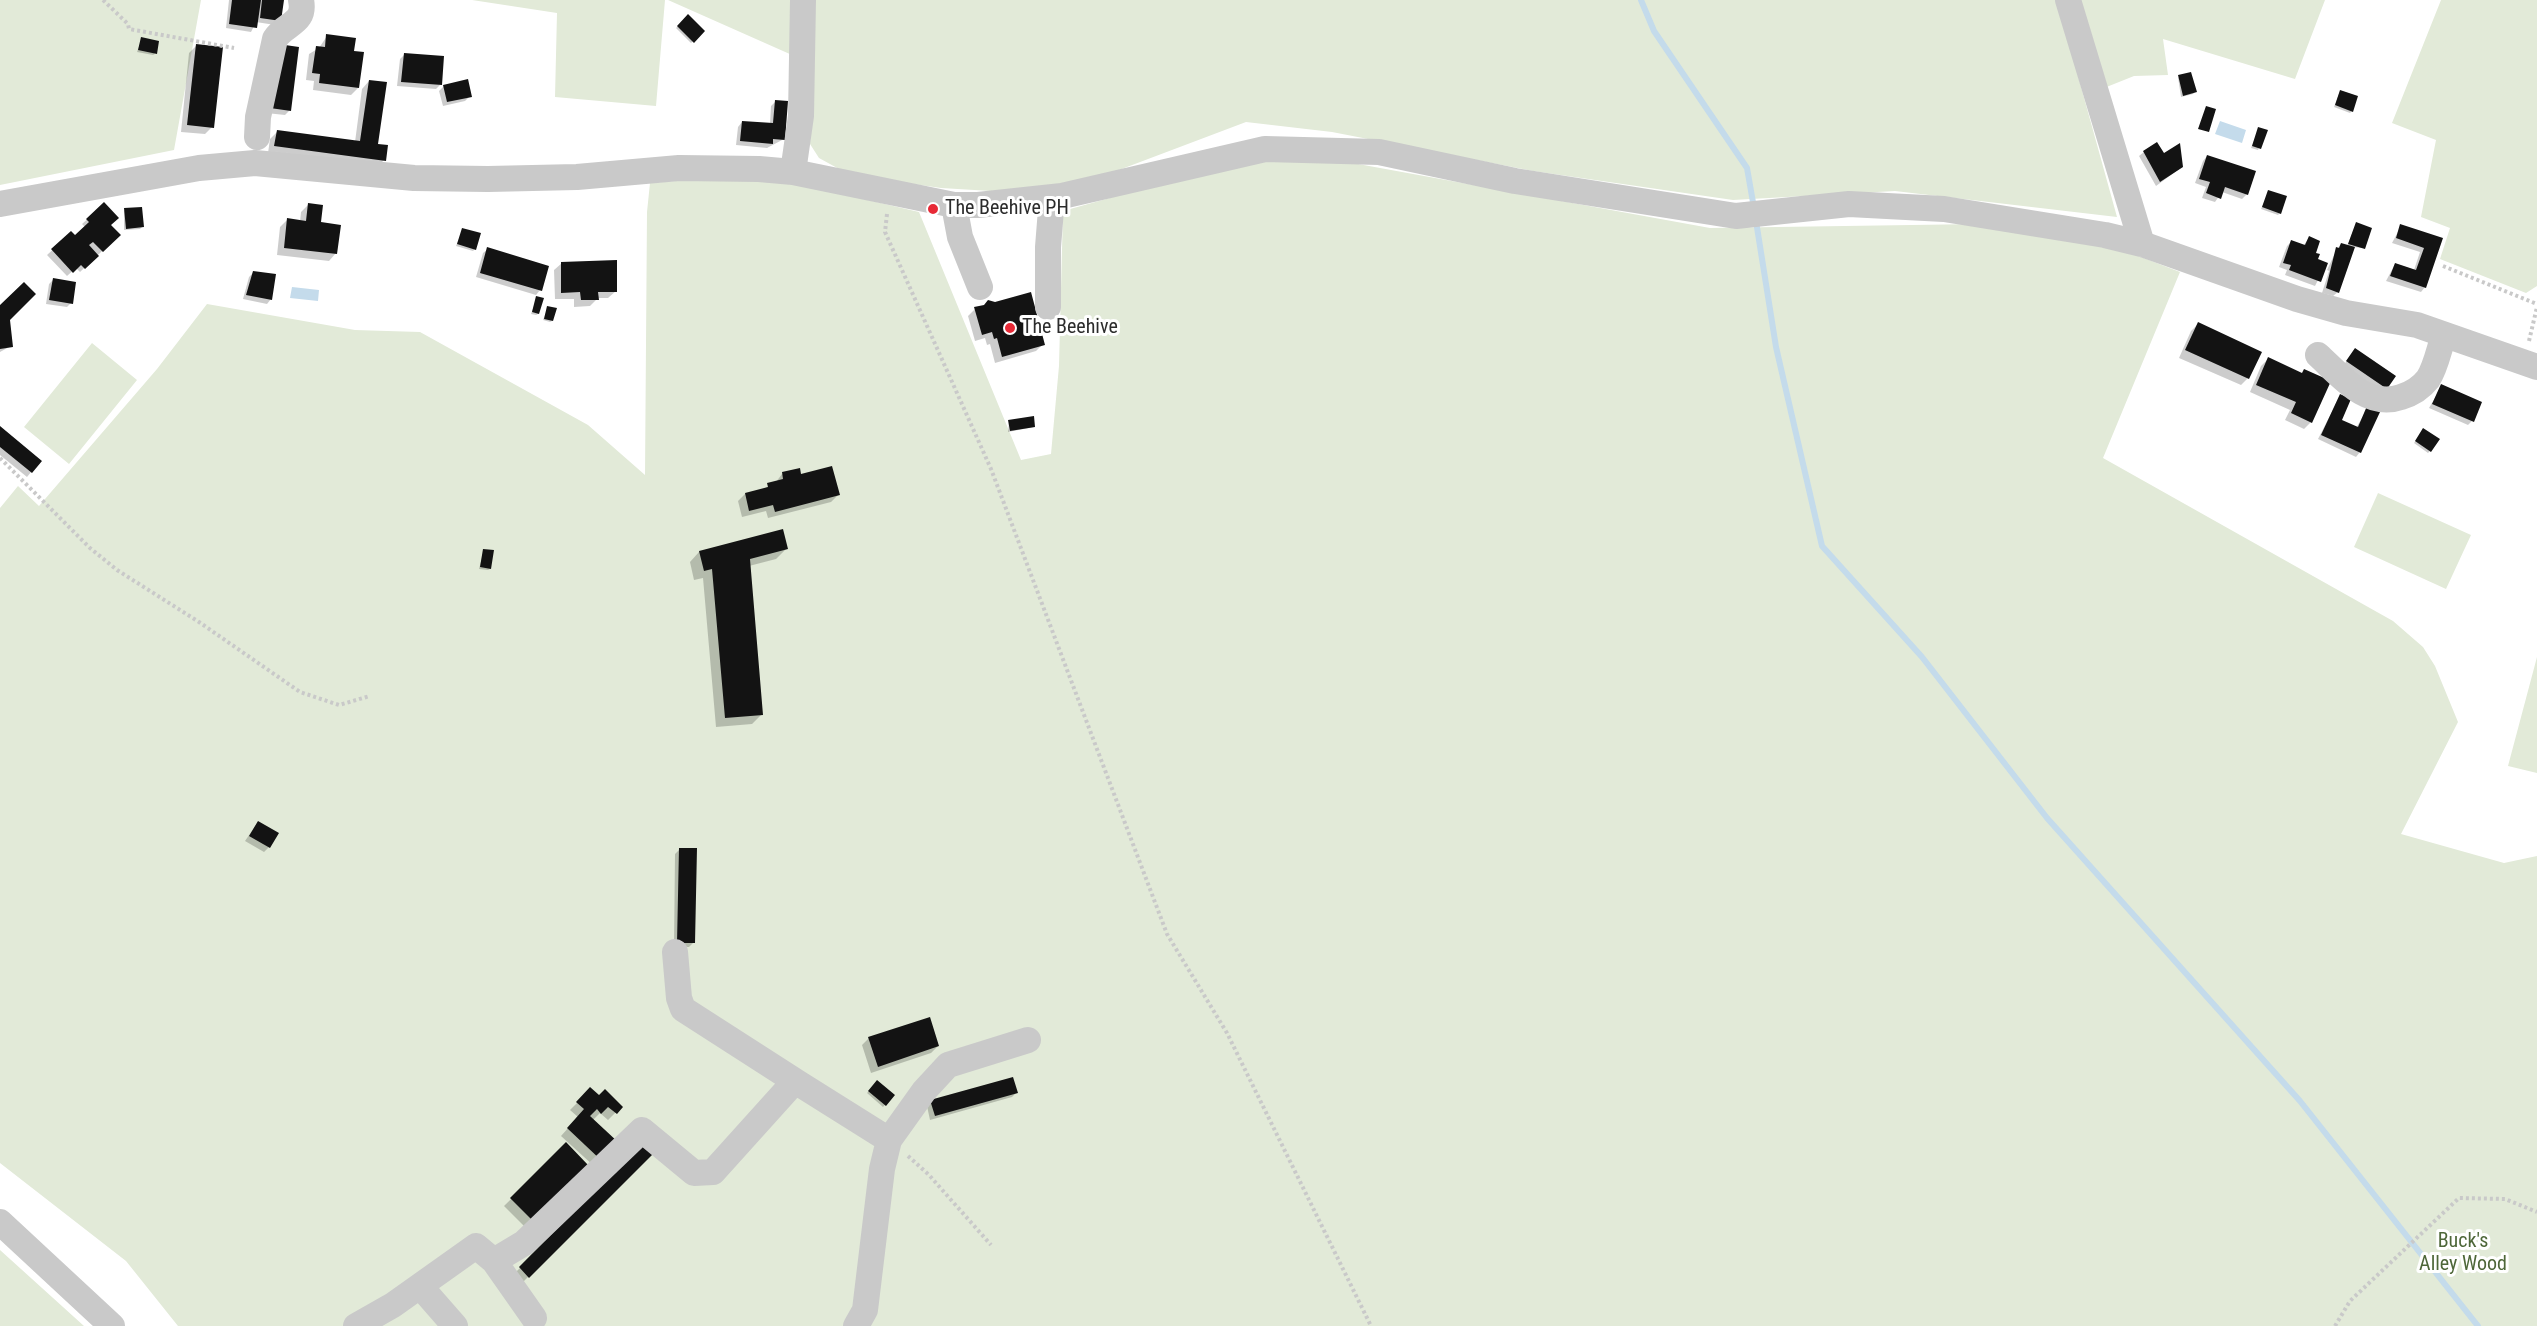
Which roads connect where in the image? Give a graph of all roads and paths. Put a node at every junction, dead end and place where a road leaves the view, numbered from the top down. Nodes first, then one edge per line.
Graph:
1 (103, 0) edge
2 (301, 0) edge
3 (803, 0) edge
4 (2068, 0) edge
5 (234, 48) dead end
6 (257, 137) dead end
7 (793, 172) junction
8 (889, 192) junction
9 (1052, 197) junction
10 (0, 204) edge
11 (954, 205) junction
12 (2142, 244) junction
13 (2443, 266) dead end
14 (980, 287) dead end
15 (2537, 306) edge
16 (1048, 307) dead end
17 (2444, 335) junction
18 (2318, 355) dead end
19 (2531, 365) edge
20 (0, 458) edge
21 (370, 696) dead end
22 (675, 952) dead end
23 (1028, 1041) dead end
24 (795, 1081) junction
25 (889, 1140) junction
26 (2537, 1212) edge
27 (0, 1222) edge
28 (991, 1245) dead end
29 (494, 1261) junction
30 (420, 1286) junction
31 (534, 1318) dead end
32 (112, 1326) edge
33 (356, 1326) edge
34 (455, 1326) edge
35 (856, 1326) edge
36 (1371, 1326) edge
37 (2335, 1326) edge

1 - 5 path
2 - 6 street
3 - 7 street
4 - 12 street
7 - 8 street
7 - 10 street
8 - 11 street
8 - 36 path
9 - 11 street
9 - 12 street
9 - 16 street
11 - 14 street
12 - 17 street
13 - 15 path
15 - 19 path
17 - 18 street
17 - 19 street
20 - 21 path
22 - 24 street
23 - 25 street
24 - 25 street
24 - 29 street
25 - 28 path
25 - 35 street
26 - 37 path
27 - 32 street
29 - 30 street
29 - 31 street
30 - 33 street
30 - 34 street

